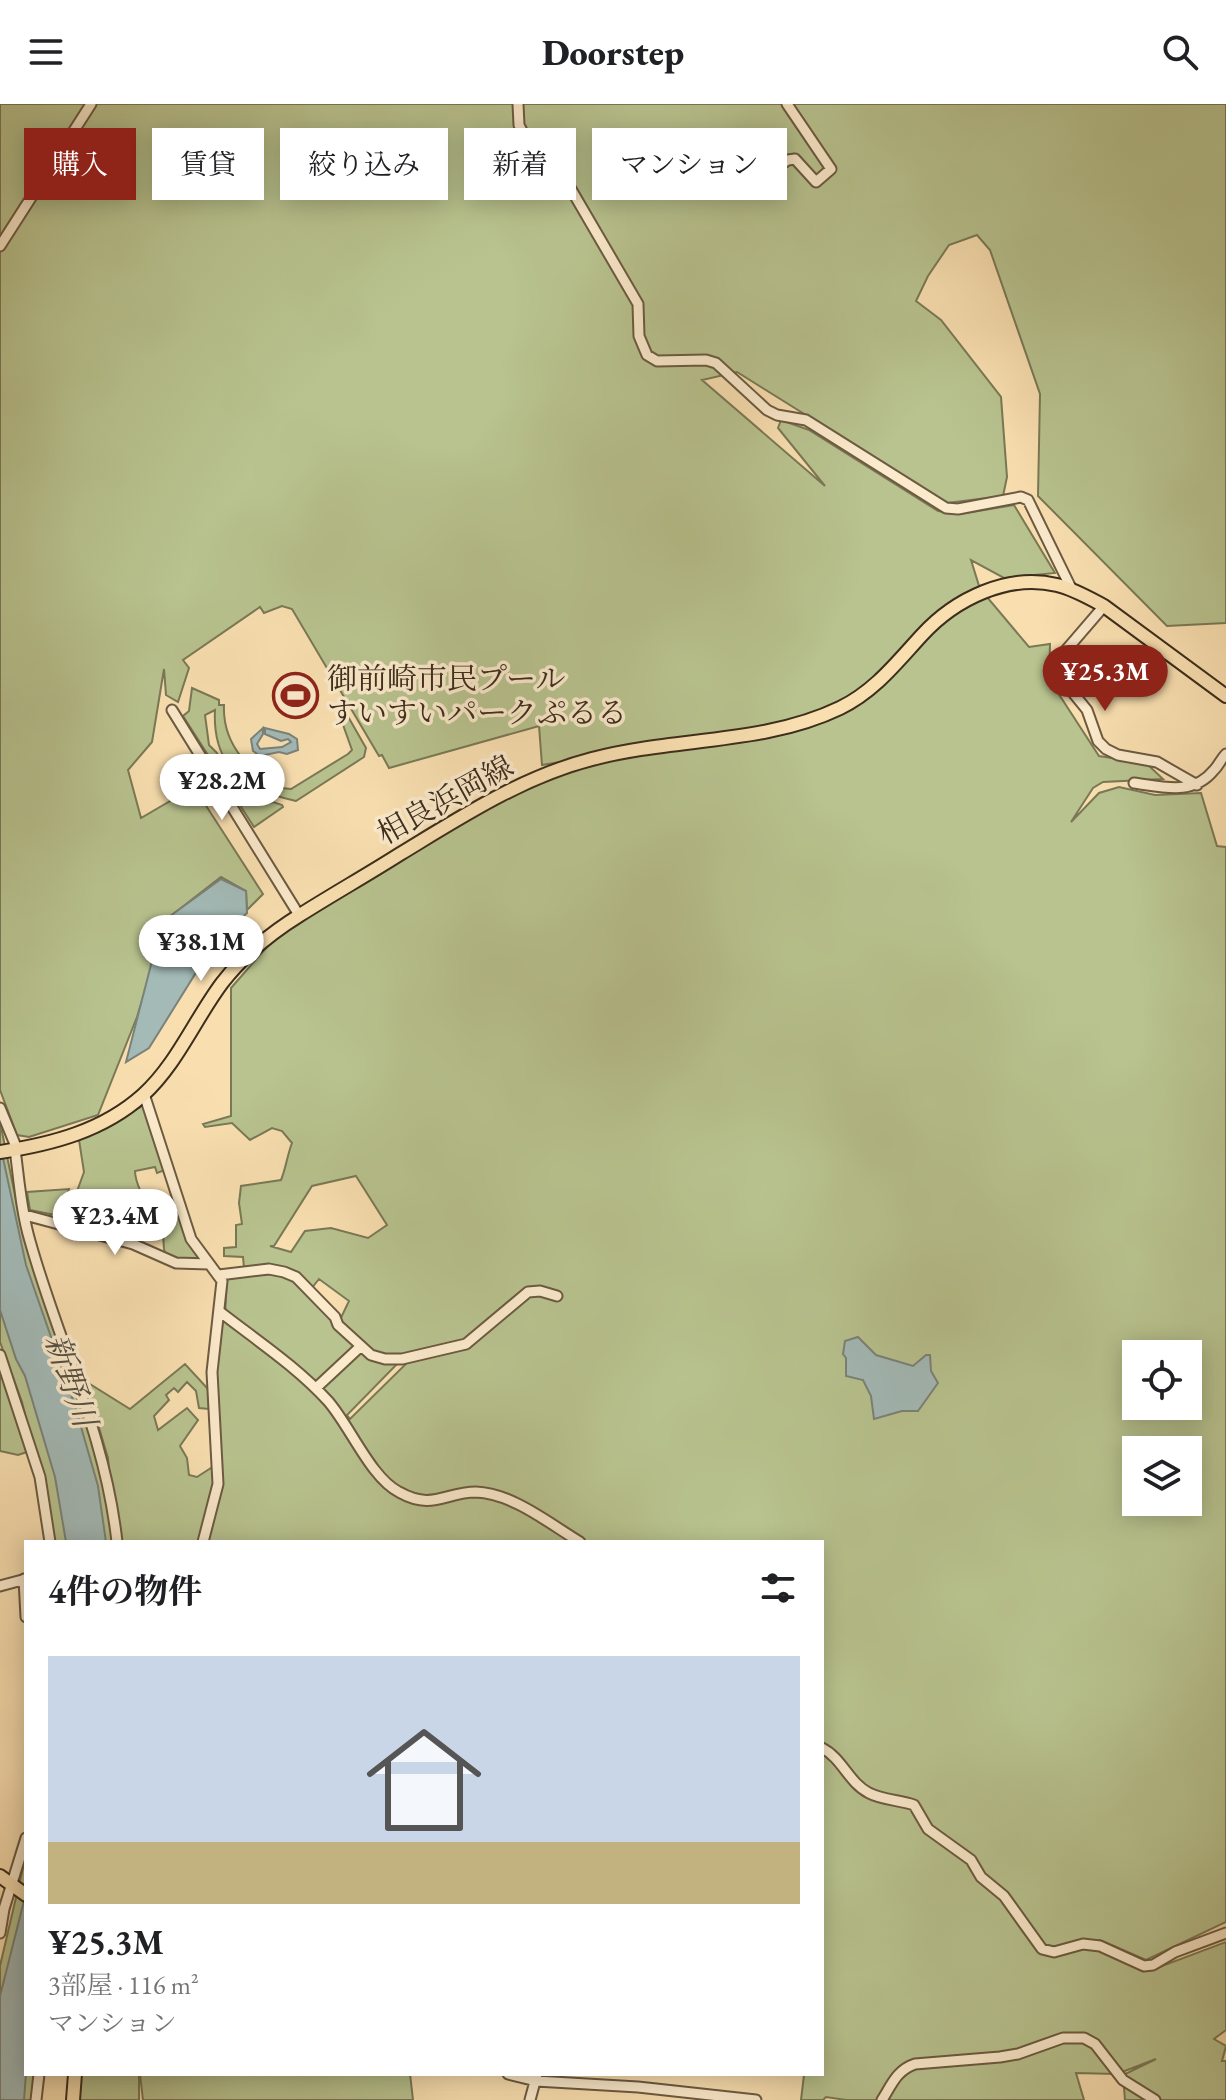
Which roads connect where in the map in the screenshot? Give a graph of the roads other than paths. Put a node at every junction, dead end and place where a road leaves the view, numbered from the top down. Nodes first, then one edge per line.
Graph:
1 (91, 104) edge
2 (518, 104) edge
3 (787, 104) edge
4 (787, 161) edge
5 (0, 246) edge
6 (1072, 590) junction
7 (1104, 606) junction
8 (1226, 696) edge
9 (172, 710) dead end
10 (1226, 754) edge
11 (1134, 783) dead end
12 (1197, 785) junction
13 (299, 915) junction
14 (144, 1094) junction
15 (0, 1108) edge
16 (11, 1150) edge
17 (25, 1215) junction
18 (209, 1264) junction
19 (219, 1275) junction
20 (557, 1296) dead end
21 (219, 1311) junction
22 (361, 1346) junction
23 (0, 1355) edge
24 (316, 1388) junction
25 (50, 1540) edge
26 (117, 1540) edge
27 (204, 1540) edge
28 (577, 1540) edge
29 (24, 1579) edge
30 (0, 1586) edge
31 (824, 1749) edge
32 (24, 1849) edge
33 (0, 1876) edge
34 (17, 1889) edge
35 (0, 1933) edge
36 (1226, 1933) edge
37 (39, 2076) edge
38 (75, 2076) edge
39 (621, 2076) edge
40 (536, 2077) edge
41 (620, 2086) junction
42 (36, 2100) edge
43 (73, 2100) edge
44 (530, 2100) edge
45 (756, 2100) edge
46 (882, 2100) edge
47 (1155, 2100) edge

1 - 5 street
2 - 6 street
3 - 4 street
6 - 7 main road, 相良浜岡線
6 - 13 main road, 相良浜岡線
7 - 8 main road, 相良浜岡線
7 - 12 street
9 - 13 street
10 - 12 street
11 - 12 street
13 - 14 main road, 相良浜岡線
14 - 16 main road, 相良浜岡線
14 - 18 street
15 - 16 street
16 - 17 street
17 - 18 street
17 - 26 street
18 - 19 street
19 - 21 street
19 - 22 street
20 - 22 street
21 - 24 street
21 - 27 street
22 - 24 street
23 - 25 street
24 - 28 street
29 - 30 street
31 - 36 street
32 - 34 street
33 - 34 main road
34 - 35 street
37 - 42 street
38 - 43 main road
39 - 41 street
40 - 41 street
40 - 44 street
41 - 45 street
46 - 47 street

